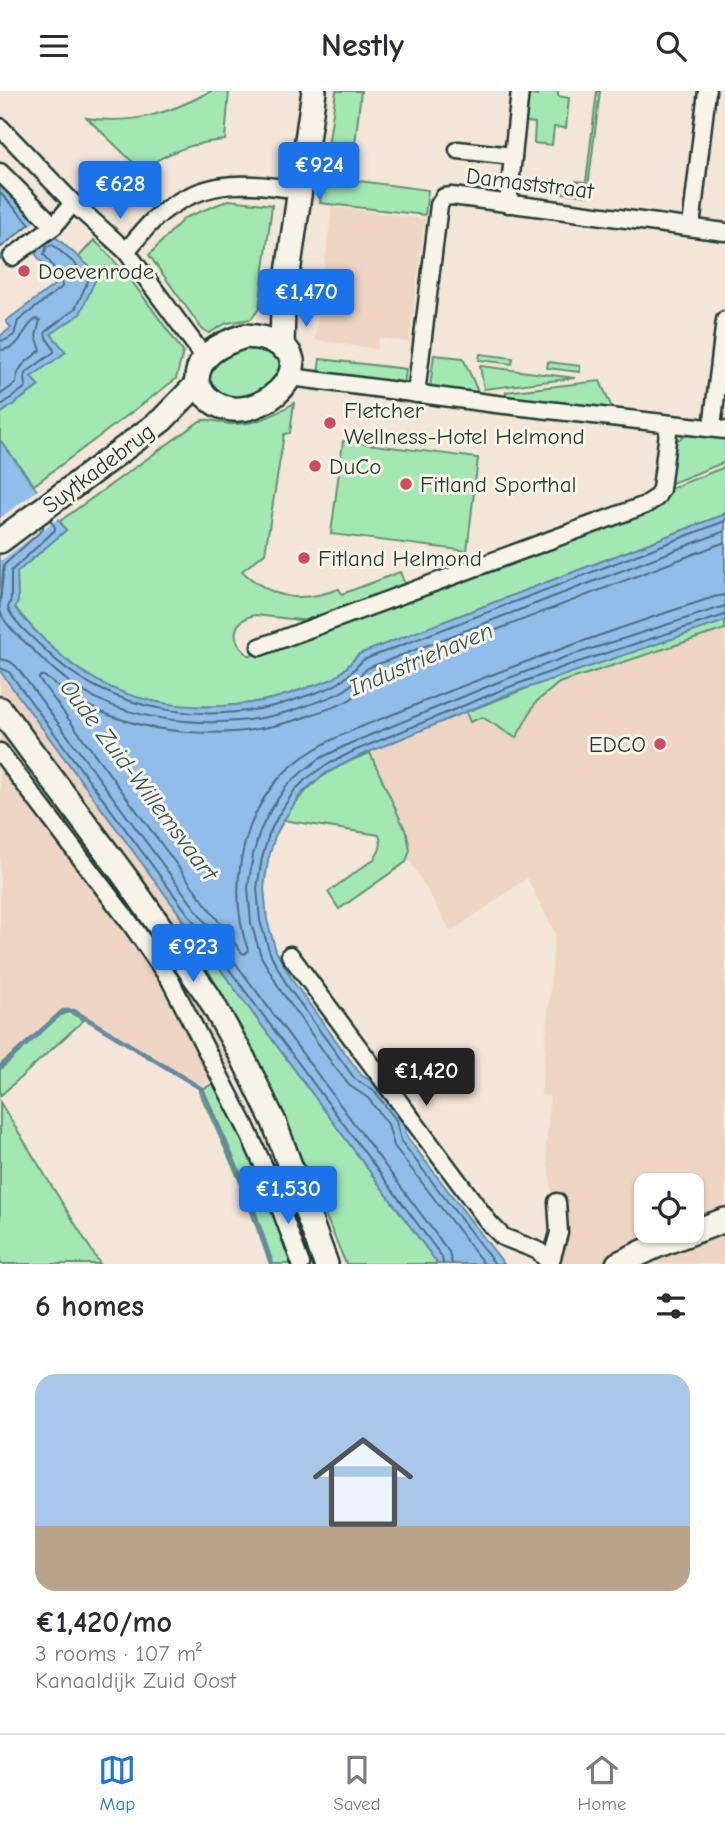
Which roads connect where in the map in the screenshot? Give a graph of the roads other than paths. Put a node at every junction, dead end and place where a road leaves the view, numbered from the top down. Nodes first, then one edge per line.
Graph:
1 (314, 91) edge
2 (520, 91) edge
3 (707, 91) edge
4 (0, 127) edge
5 (458, 150) dead end
6 (513, 156) junction
7 (0, 172) edge
8 (299, 190) junction
9 (73, 203) junction
10 (508, 204) junction
11 (691, 227) junction
12 (49, 229) junction
13 (725, 232) edge
14 (126, 251) junction
15 (12, 257) dead end
16 (725, 320) edge
17 (273, 342) junction
18 (205, 358) junction
19 (290, 377) junction
20 (203, 392) junction
21 (416, 394) junction
22 (669, 423) junction
23 (719, 429) edge
24 (0, 541) edge
25 (260, 647) dead end
26 (0, 709) edge
27 (0, 729) edge
28 (0, 752) edge
29 (126, 878) junction
30 (290, 955) dead end
31 (293, 1175) junction
32 (557, 1202) dead end
33 (725, 1220) edge
34 (300, 1264) edge
35 (326, 1264) edge
36 (343, 1264) edge
37 (550, 1264) edge
38 (618, 1264) edge

1 - 8 main road
2 - 6 street
3 - 11 street
4 - 9 street
5 - 6 street
6 - 10 street
7 - 12 street
8 - 14 street
8 - 17 main road
9 - 12 street
9 - 14 street
10 - 11 street, Damaststraat
10 - 21 street, Damaststraat
11 - 13 street, Damaststraat
12 - 15 street
14 - 18 street
16 - 23 street
17 - 18 main road
17 - 19 main road
18 - 20 main road
19 - 20 main road
19 - 21 street
20 - 24 main road, Suytkadebrug
21 - 22 street
22 - 23 street
22 - 25 street
26 - 29 main road
27 - 29 main road
28 - 34 street
29 - 31 main road
30 - 37 street
31 - 35 main road
31 - 36 main road
32 - 37 street
33 - 38 main road

